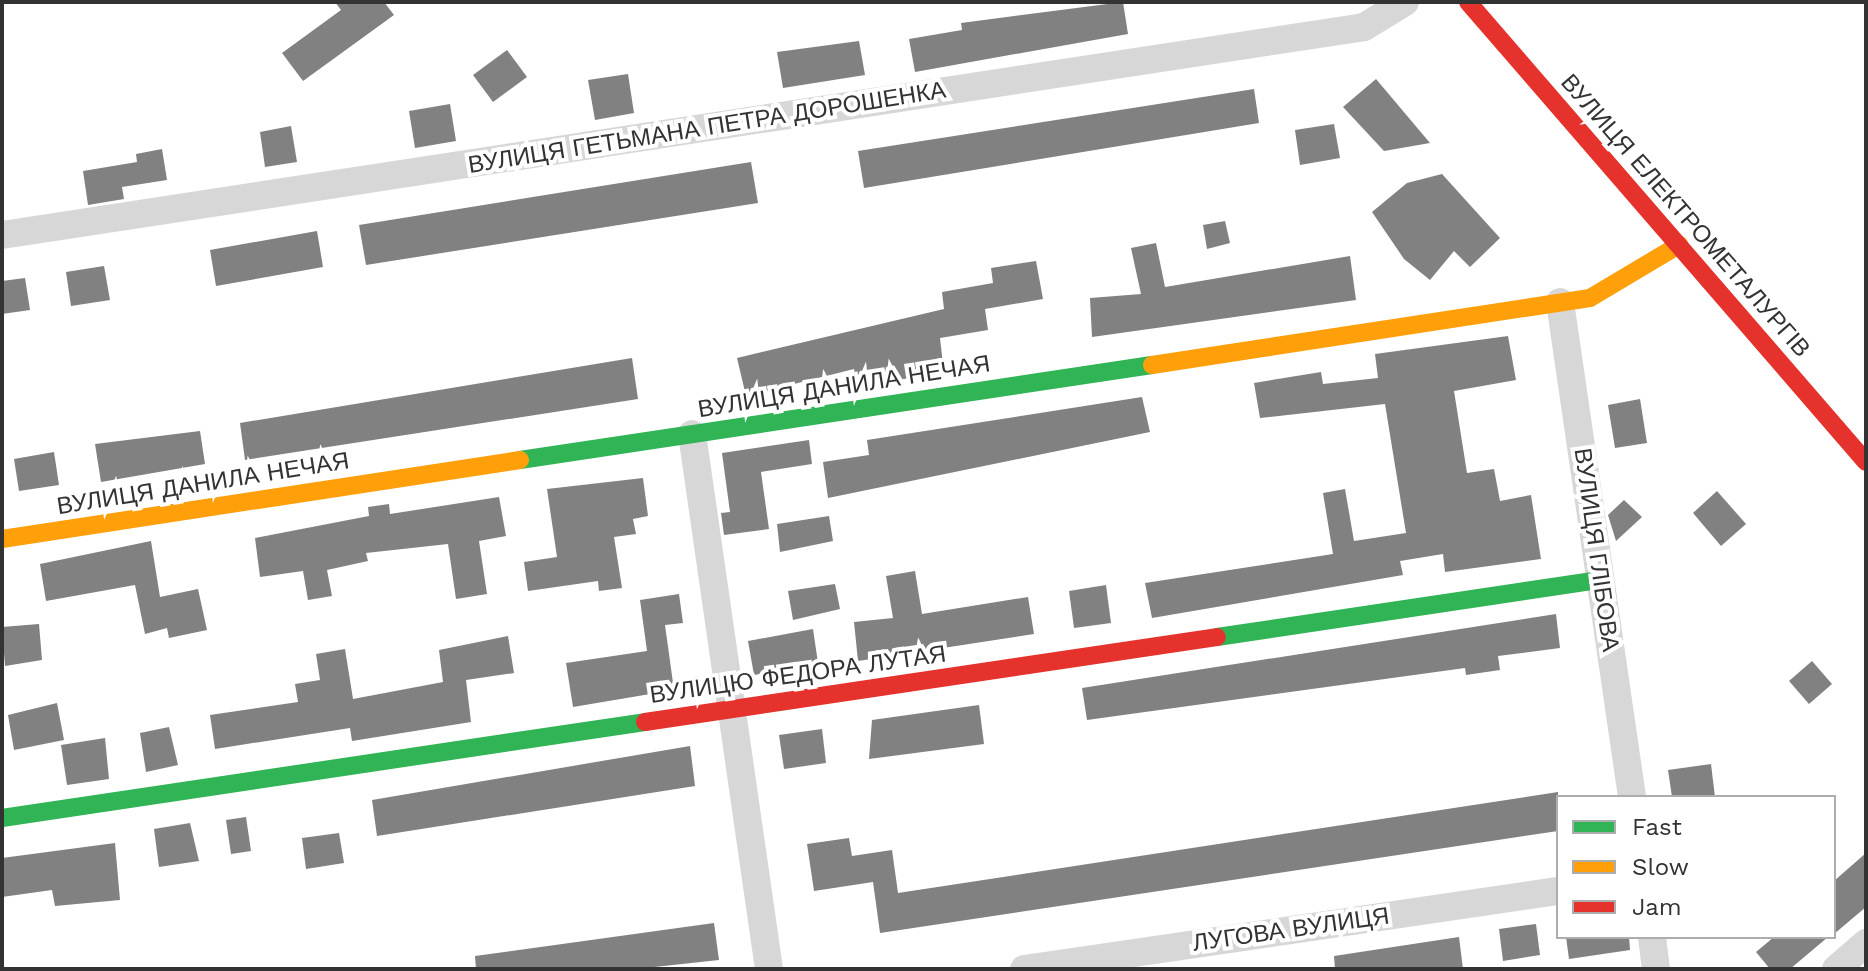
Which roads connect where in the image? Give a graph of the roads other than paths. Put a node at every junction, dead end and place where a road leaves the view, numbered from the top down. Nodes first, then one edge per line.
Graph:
1 (1405, 2) edge
2 (1468, 2) edge
3 (2, 235) edge
4 (1679, 245) junction
5 (1560, 302) junction
6 (692, 434) junction
7 (1866, 462) edge
8 (2, 539) edge
9 (1600, 580) junction
10 (732, 709) junction
11 (1632, 795) edge
12 (2, 818) edge
13 (1556, 891) edge
14 (1652, 939) edge
15 (1866, 943) edge
16 (769, 969) edge
17 (1024, 969) edge
18 (1656, 969) edge
19 (1836, 969) edge

1 - 3 street, ВУЛИЦЯ ГЕТЬМАНА ПЕТРА ДОРОШЕНКА
2 - 4 street, ВУЛИЦЯ ЕЛЕКТРОМЕТАЛУРГІВ
4 - 5 street, ВУЛИЦЯ ДАНИЛА НЕЧАЯ
4 - 7 street, ВУЛИЦЯ ЕЛЕКТРОМЕТАЛУРГІВ
5 - 6 street, ВУЛИЦЯ ДАНИЛА НЕЧАЯ
5 - 9 street, ВУЛИЦЯ ГЛІБОВА
6 - 8 street, ВУЛИЦЯ ДАНИЛА НЕЧАЯ
6 - 10 street
9 - 10 street, ВУЛИЦЮ ФЕДОРА ЛУТАЯ
9 - 11 street, ВУЛИЦЯ ГЛІБОВА
10 - 12 street, ВУЛИЦЮ ФЕДОРА ЛУТАЯ
10 - 16 street
13 - 17 street, ЛУГОВА ВУЛИЦЯ
14 - 18 street
15 - 19 street

